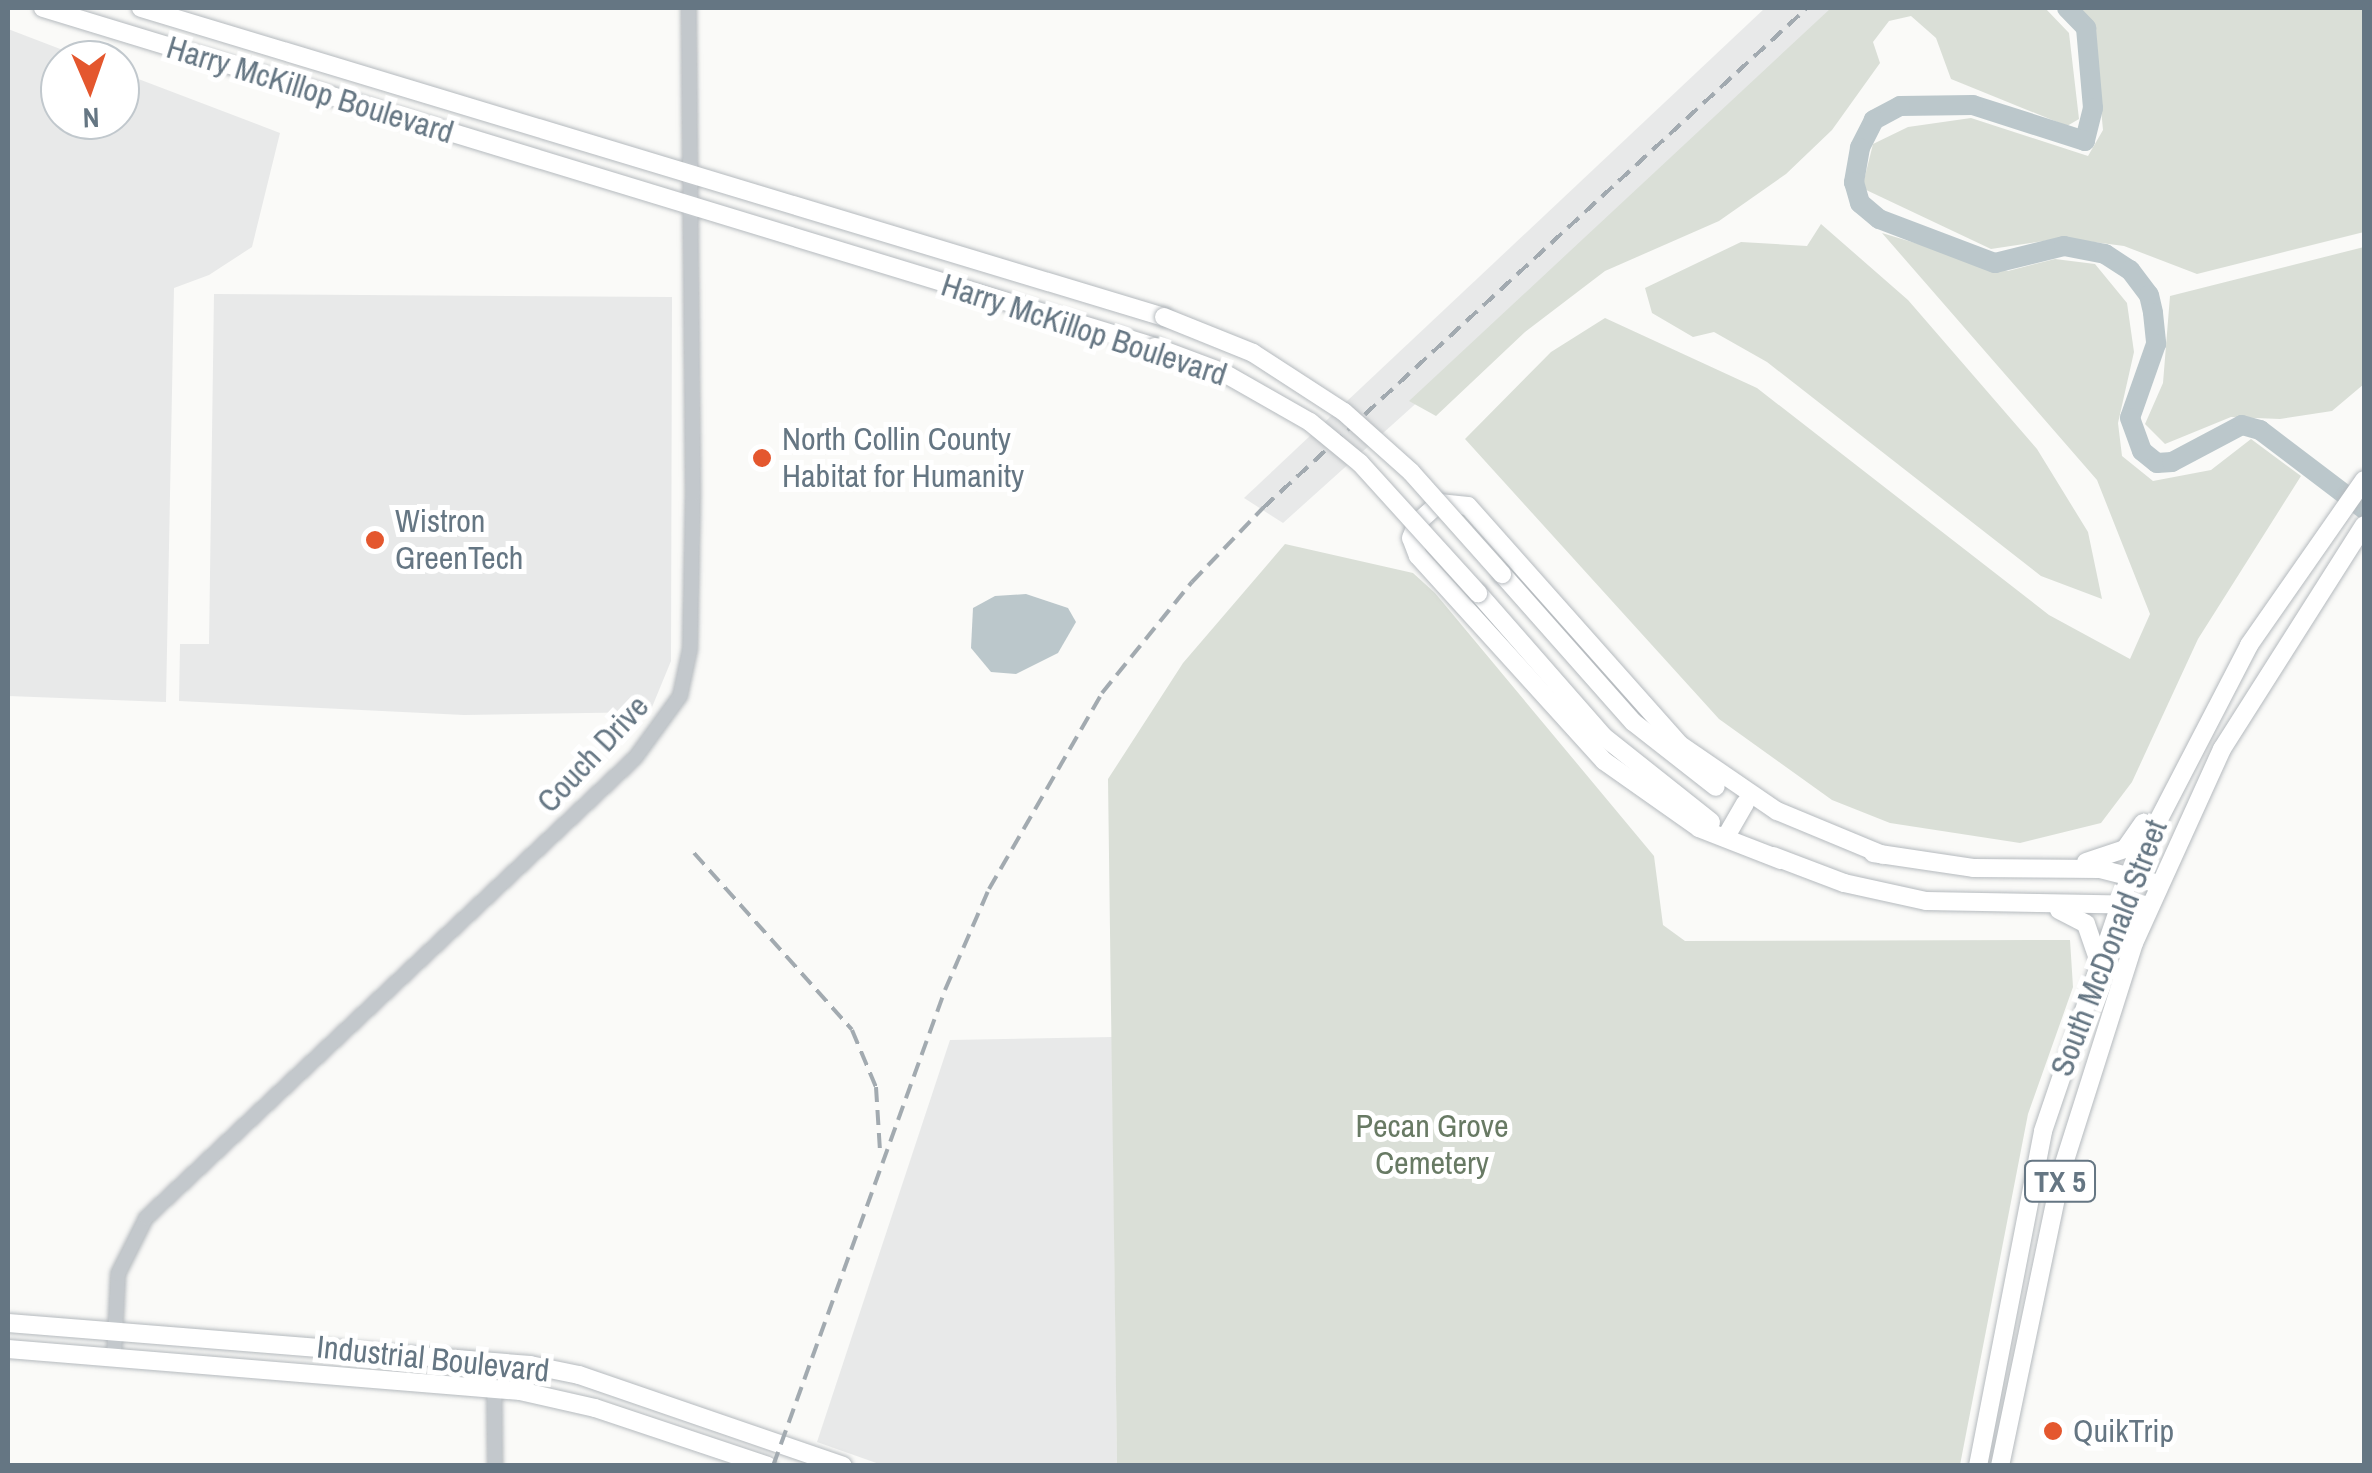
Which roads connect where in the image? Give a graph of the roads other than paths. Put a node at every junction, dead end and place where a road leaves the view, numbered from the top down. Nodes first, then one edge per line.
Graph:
1 (43, 8) edge
2 (142, 8) edge
3 (689, 8) edge
4 (294, 54) junction
5 (284, 82) junction
6 (692, 174) junction
7 (693, 208) junction
8 (2364, 480) edge
9 (2364, 525) edge
10 (2205, 720) junction
11 (1746, 804) junction
12 (1728, 833) junction
13 (1883, 855) junction
14 (1781, 860) junction
15 (2026, 868) junction
16 (2131, 873) junction
17 (2159, 884) junction
18 (2119, 905) junction
19 (2150, 905) junction
20 (2042, 906) junction
21 (2098, 960) junction
22 (8, 1323) edge
23 (115, 1331) junction
24 (8, 1349) edge
25 (114, 1357) junction
26 (494, 1362) junction
27 (1995, 1373) junction
28 (2019, 1377) junction
29 (495, 1388) junction
30 (1980, 1458) edge
31 (2002, 1458) edge
32 (496, 1466) edge
33 (768, 1466) edge
34 (843, 1466) edge

1 - 5 main road, Harry McKillop Boulevard
2 - 4 main road, Harry McKillop Boulevard
3 - 6 street, Couch Drive
4 - 5 main road
4 - 6 main road, Harry McKillop Boulevard
5 - 7 main road, Harry McKillop Boulevard
6 - 7 street, Couch Drive
6 - 11 main road, Harry McKillop Boulevard, bridge
7 - 12 main road, Harry McKillop Boulevard, bridge
7 - 23 street, Couch Drive
8 - 10 main road, South McDonald Street / TX 5
9 - 17 main road, South McDonald Street / TX 5
10 - 15 main road
10 - 16 main road, South McDonald Street / TX 5
11 - 12 main road
11 - 13 main road, Harry McKillop Boulevard
12 - 14 main road, Harry McKillop Boulevard
13 - 14 main road
13 - 15 main road, Harry McKillop Boulevard
14 - 20 main road, Harry McKillop Boulevard
15 - 16 main road, Harry McKillop Boulevard
16 - 17 main road, Harry McKillop Boulevard
16 - 18 main road, South McDonald Street / TX 5
17 - 19 main road, South McDonald Street / TX 5
18 - 19 main road, Harry McKillop Boulevard
18 - 20 main road, Harry McKillop Boulevard
18 - 21 main road, South McDonald Street / TX 5
19 - 28 main road, South McDonald Street / TX 5
20 - 21 main road
21 - 27 main road, South McDonald Street / TX 5
22 - 23 main road, Industrial Boulevard
23 - 25 street, Couch Drive
23 - 26 main road, Industrial Boulevard
24 - 25 main road, Industrial Boulevard
25 - 29 main road, Industrial Boulevard
26 - 29 street
26 - 34 main road, Industrial Boulevard
27 - 28 main road
27 - 30 main road, South McDonald Street / TX 5
28 - 31 main road, South McDonald Street / TX 5
29 - 32 street
29 - 33 main road, Industrial Boulevard
30 - 31 main road

